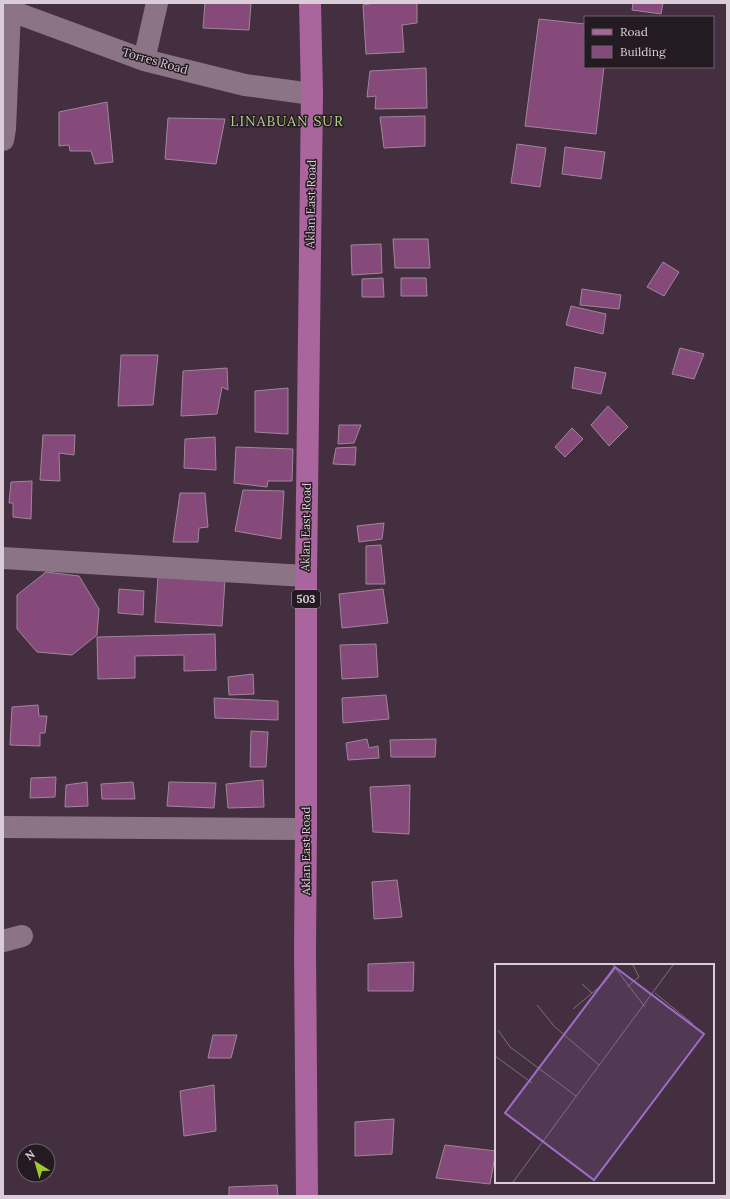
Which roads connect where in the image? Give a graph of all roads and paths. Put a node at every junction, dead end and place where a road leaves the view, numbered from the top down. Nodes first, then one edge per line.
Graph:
1 (157, 3) edge
2 (310, 3) edge
3 (7, 10) edge
4 (144, 60) junction
5 (312, 94) junction
6 (3, 140) edge
7 (3, 558) edge
8 (306, 576) junction
9 (3, 827) edge
10 (306, 829) junction
11 (307, 1196) edge

1 - 4 street
2 - 5 main road, Aklan East Road / 503
3 - 4 street, Torres Road
3 - 6 street
4 - 5 street, Torres Road
5 - 8 main road, Aklan East Road / 503
7 - 8 street
8 - 10 main road, Aklan East Road / 503
9 - 10 street
10 - 11 main road, Aklan East Road / 503

